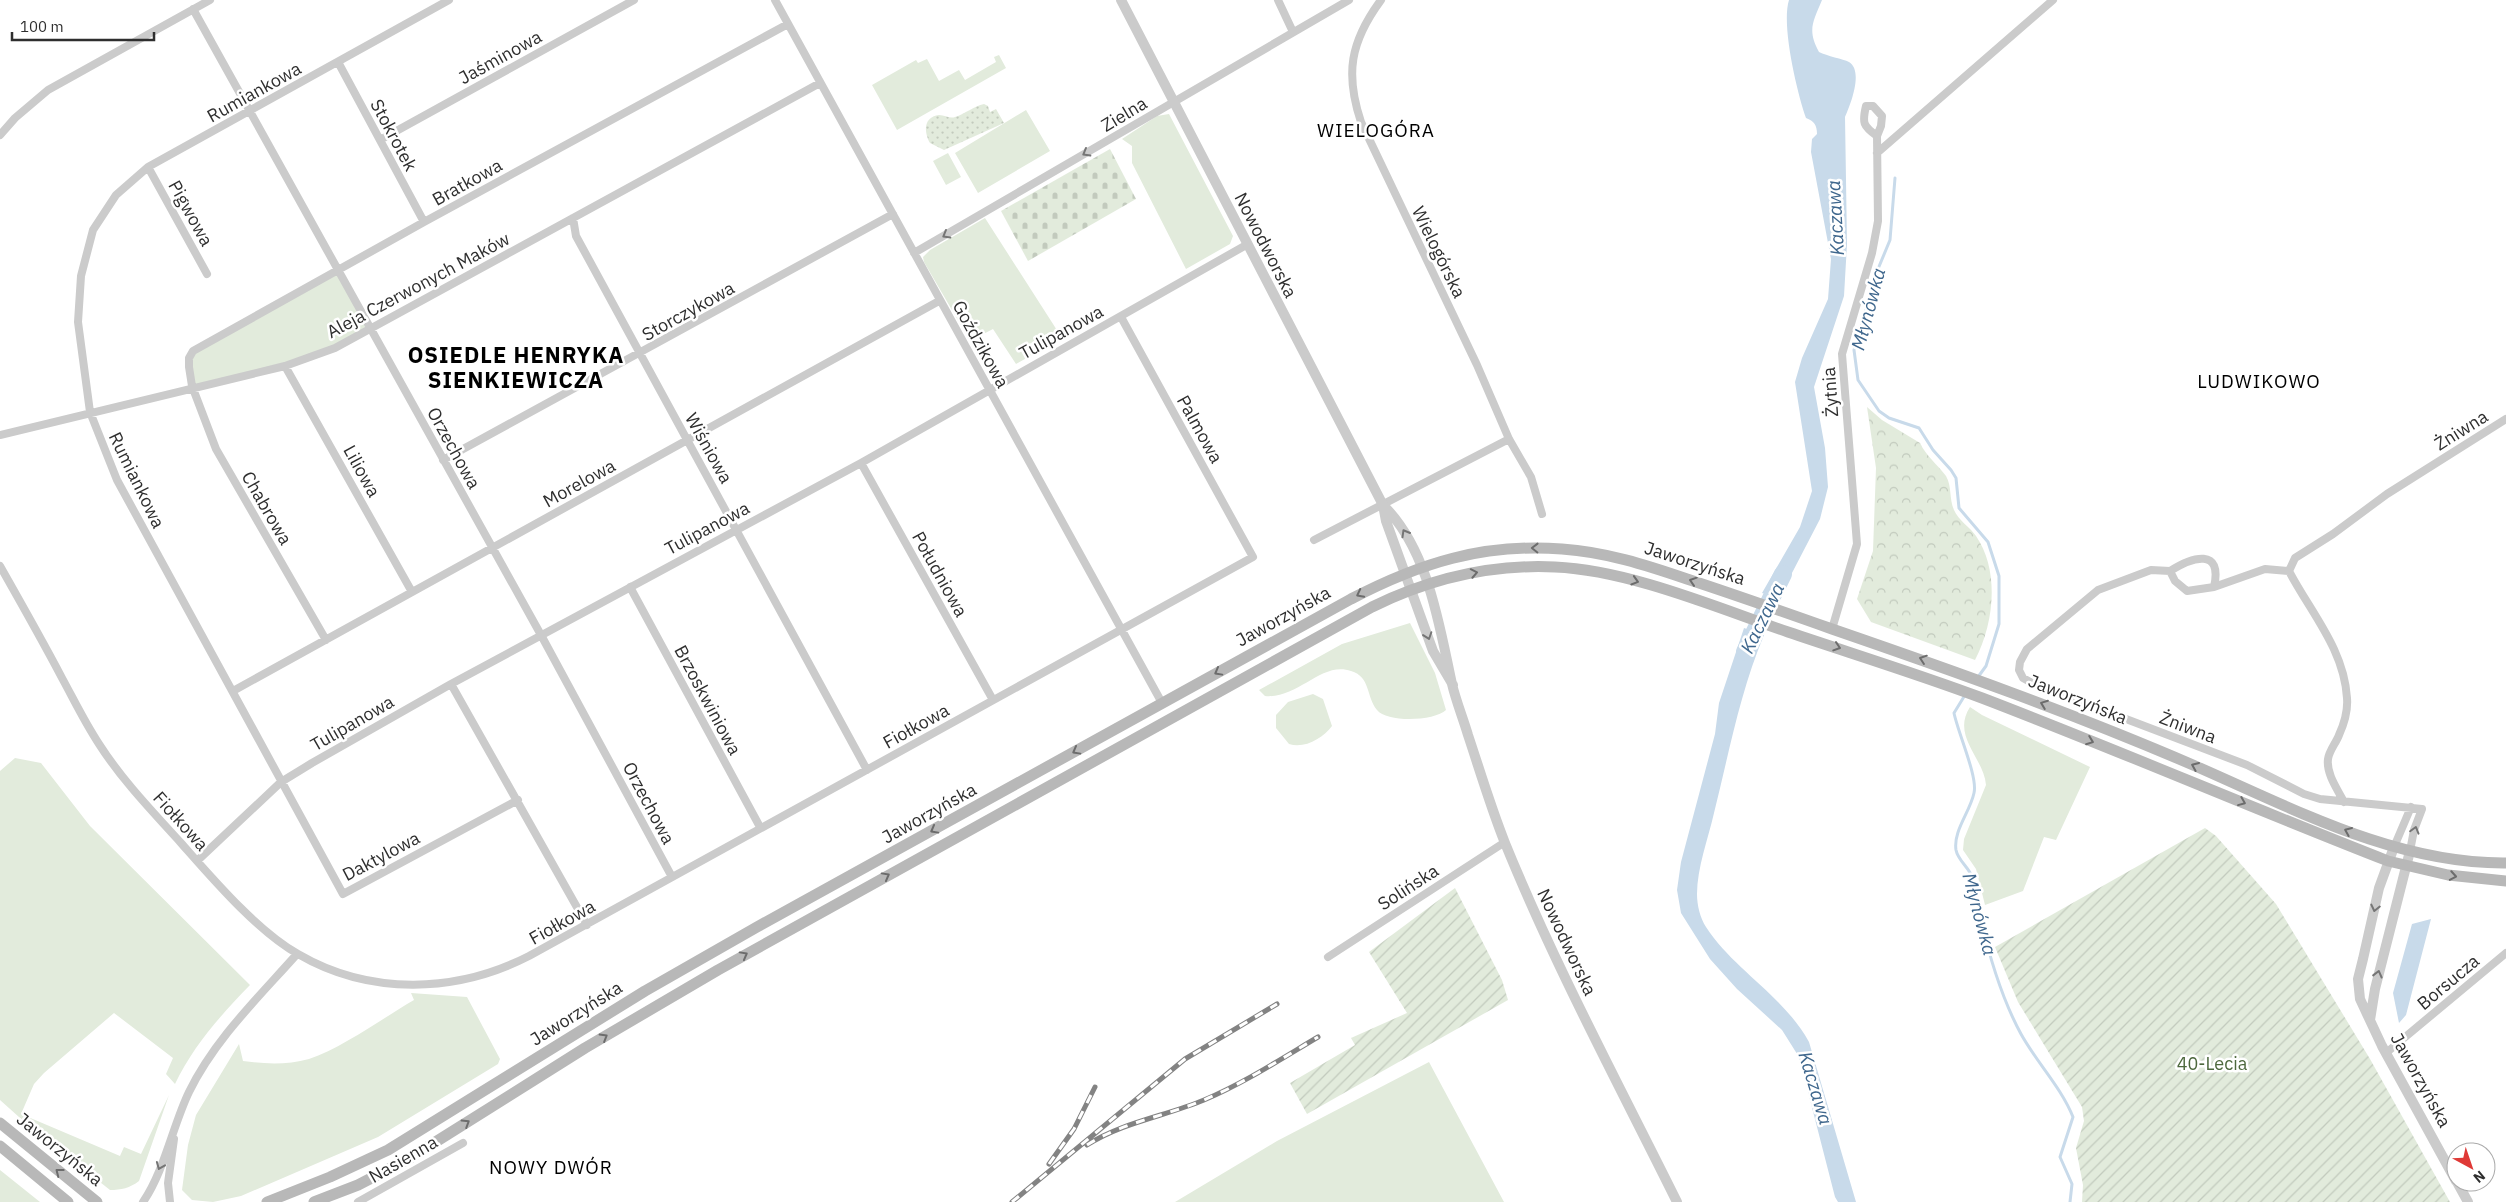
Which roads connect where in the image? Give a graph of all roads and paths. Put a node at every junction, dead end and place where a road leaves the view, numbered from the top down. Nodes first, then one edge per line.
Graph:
1 (210, 0) edge
2 (449, 0) edge
3 (634, 0) edge
4 (774, 0) edge
5 (1121, 0) edge
6 (1278, 0) edge
7 (1349, 0) edge
8 (1380, 0) edge
9 (2053, 0) edge
10 (193, 9) junction
11 (788, 24) junction
12 (1293, 32) junction
13 (338, 62) junction
14 (820, 83) junction
15 (1174, 102) junction
16 (250, 112) junction
17 (0, 135) edge
18 (1877, 136) dead end
19 (380, 140) junction
20 (1877, 152) junction
21 (148, 167) junction
22 (893, 214) junction
23 (573, 218) junction
24 (424, 222) junction
25 (1248, 244) junction
26 (914, 253) junction
27 (338, 270) junction
28 (207, 274) dead end
29 (940, 301) junction
30 (1120, 316) junction
31 (370, 330) junction
32 (640, 355) junction
33 (285, 366) junction
34 (192, 386) junction
35 (990, 390) junction
36 (90, 412) junction
37 (2506, 419) edge
38 (0, 435) edge
39 (1509, 440) junction
40 (688, 441) junction
41 (443, 460) junction
42 (861, 463) junction
43 (1383, 505) junction
44 (1542, 514) dead end
45 (736, 529) junction
46 (1314, 540) dead end
47 (492, 548) junction
48 (1253, 557) joint
49 (0, 566) edge
50 (1421, 566) junction
51 (2170, 571) junction
52 (2290, 571) junction
53 (1404, 573) junction
54 (1427, 585) junction
55 (630, 587) junction
56 (2214, 587) junction
57 (1410, 590) junction
58 (412, 592) junction
59 (1120, 628) junction
60 (1832, 629) junction
61 (541, 635) junction
62 (326, 640) junction
63 (451, 684) junction
64 (1453, 685) junction
65 (233, 691) junction
66 (993, 700) junction
67 (1162, 703) junction
68 (867, 770) junction
69 (281, 782) junction
70 (518, 800) junction
71 (2344, 802) junction
72 (2411, 807) junction
73 (760, 827) junction
74 (1505, 842) junction
75 (2394, 847) junction
76 (2410, 851) junction
77 (197, 861) junction
78 (2388, 862) junction
79 (2506, 863) edge
80 (2406, 865) junction
81 (672, 877) junction
82 (2506, 880) edge
83 (587, 925) junction
84 (2506, 953) edge
85 (297, 954) junction
86 (1328, 957) dead end
87 (2370, 1022) junction
88 (2386, 1053) junction
89 (0, 1123) edge
90 (176, 1130) junction
91 (463, 1143) dead end
92 (0, 1146) edge
93 (2446, 1163) edge
94 (68, 1202) edge
95 (97, 1202) edge
96 (144, 1202) edge
97 (170, 1202) edge
98 (267, 1202) edge
99 (314, 1202) edge
100 (358, 1202) edge
101 (1677, 1202) edge

1 - 10 street
2 - 13 street, Rumiankowa
3 - 19 street, Jaśminowa
4 - 11 street, Goździkowa
5 - 15 street, Nowodworska
6 - 12 street
7 - 12 street, Zielna
8 - 39 street, Wielogórska
9 - 20 street
10 - 16 street, Orzechowa
10 - 17 street
11 - 14 street, Goździkowa
11 - 24 street, Bratkowa
12 - 15 street, Zielna
13 - 16 street, Rumiankowa
13 - 19 street, Stokrotek
14 - 22 street, Goździkowa
14 - 23 street, Aleja Czerwonych Maków
15 - 25 street, Nowodworska
15 -> 26 street, Zielna
16 - 21 street, Rumiankowa
16 - 27 street, Orzechowa
18 - 20 street, Żytnia
19 - 24 street, Stokrotek
20 - 60 street, Żytnia
21 - 28 street, Pigwowa
21 - 36 street, Rumiankowa
22 - 26 street, Goździkowa
22 - 32 street, Storczykowa
23 - 31 street, Aleja Czerwonych Maków
23 - 32 street, Wiśniowa
24 - 27 street, Bratkowa
25 - 30 street, Tulipanowa
25 - 43 street, Nowodworska
26 - 29 street, Goździkowa
27 - 31 street, Orzechowa
27 - 34 street, Bratkowa
29 - 35 street, Goździkowa
29 - 40 street, Morelowa
30 - 35 street, Tulipanowa
30 - 48 street, Palmowa
31 - 33 street, Aleja Czerwonych Maków
31 - 41 street, Orzechowa
32 - 40 street, Wiśniowa
32 - 41 street, Storczykowa
33 - 34 street, Aleja Czerwonych Maków
33 - 58 street, Liliowa
34 - 36 street, Aleja Czerwonych Maków
34 - 62 street, Chabrowa
35 - 42 street, Tulipanowa
35 - 59 street, Goździkowa
36 - 38 street, Aleja Czerwonych Maków
36 - 65 street, Rumiankowa
37 - 52 street, Żniwna
39 - 43 street
39 - 44 street, Wielogórska
40 - 45 street, Wiśniowa
40 - 47 street, Morelowa
41 - 47 street, Orzechowa
42 - 45 street, Tulipanowa
42 - 66 street, Południowa
43 - 46 street
50 -> 43 street, Nowodworska
43 - 53 street, Nowodworska
45 - 55 street, Tulipanowa
45 - 68 street, Wiśniowa
47 - 58 street, Morelowa
47 - 61 street, Orzechowa
48 - 59 street, Fiołkowa
49 - 77 street, Fiołkowa
50 - 53 main road, Jaworzyńska
50 - 54 street, Nowodworska
60 -> 50 main road, Jaworzyńska
51 - 56 street
51 - 56 street, Żniwna
51 - 71 street, Żniwna
52 - 56 street
52 - 71 street
53 - 57 street, Nowodworska
53 -> 67 main road, Jaworzyńska
54 - 57 main road, Jaworzyńska
54 - 64 street, Nowodworska
54 -> 78 main road, Jaworzyńska
55 - 61 street, Tulipanowa
55 - 73 street, Brzoskwiniowa
57 -> 64 street, Nowodworska
99 -> 57 main road, Jaworzyńska
58 - 62 street, Morelowa
59 - 66 street, Fiołkowa
59 - 67 street, Goździkowa
75 -> 60 main road, Jaworzyńska
61 - 63 street, Tulipanowa
61 - 81 street, Orzechowa
62 - 65 street, Morelowa
63 - 69 street, Tulipanowa
63 - 70 street
64 - 74 street, Nowodworska
65 - 69 street, Rumiankowa
66 - 68 street, Fiołkowa
67 -> 98 main road, Jaworzyńska
68 - 73 street, Fiołkowa
69 - 70 street, Daktylowa
69 - 77 street, Tulipanowa
70 - 83 street
71 - 72 street, Żniwna
72 - 75 street
76 -> 72 street, Żniwna
73 - 81 street, Fiołkowa
74 - 86 street, Solińska
74 - 101 street, Nowodworska
75 - 76 main road, Jaworzyńska
75 - 78 street, Jaworzyńska
76 - 79 main road
76 - 80 street, Jaworzyńska
77 - 85 street, Fiołkowa
78 - 80 main road, Jaworzyńska
78 -> 87 street, Jaworzyńska
80 -> 82 main road
87 -> 80 street, Jaworzyńska
81 - 83 street, Fiołkowa
83 - 85 street, Fiołkowa
84 - 88 street, Borsucza
85 - 90 street
87 - 88 street, Jaworzyńska
88 - 93 street, Jaworzyńska
95 -> 89 main road, Jaworzyńska
90 -> 96 street
90 - 97 street
91 - 100 street, Nasienna
92 - 94 main road, Jaworzyńska

